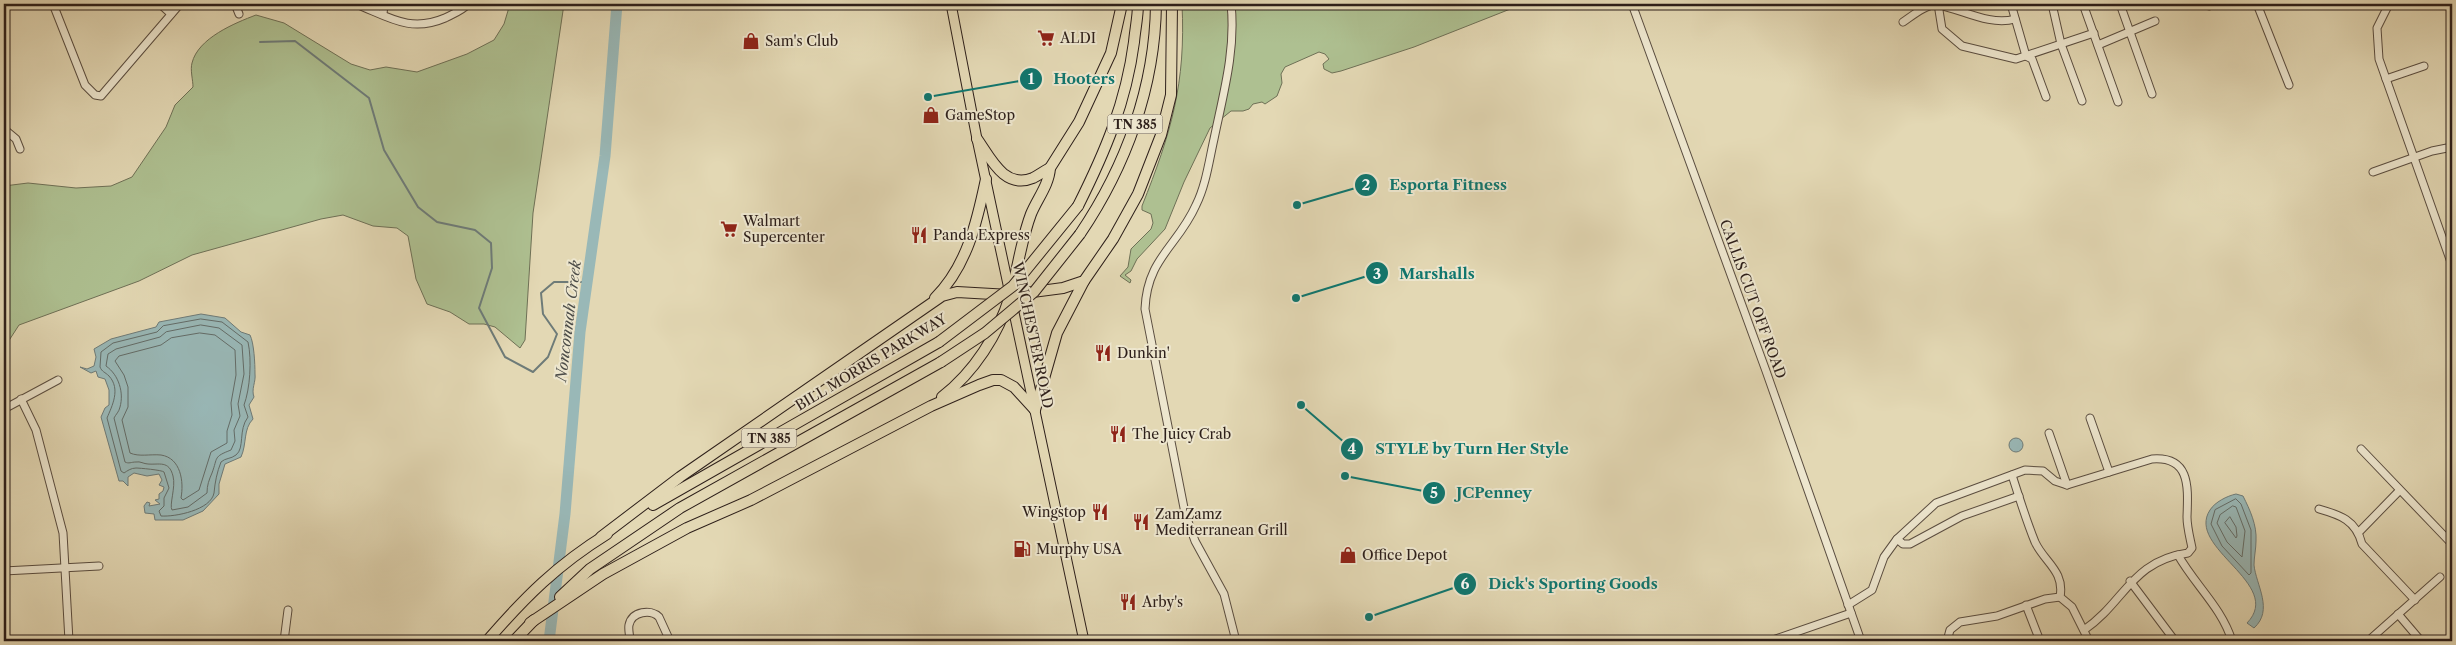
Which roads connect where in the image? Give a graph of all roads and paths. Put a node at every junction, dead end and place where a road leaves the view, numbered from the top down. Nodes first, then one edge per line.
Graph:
1 (53, 4) edge
2 (160, 4) edge
3 (180, 4) edge
4 (235, 4) edge
5 (356, 4) edge
6 (384, 4) edge
7 (468, 4) edge
8 (951, 4) edge
9 (1122, 4) edge
10 (1138, 4) edge
11 (1156, 4) edge
12 (1172, 4) edge
13 (1231, 4) edge
14 (1632, 4) edge
15 (1939, 4) edge
16 (2011, 4) edge
17 (2052, 4) edge
18 (2083, 4) edge
19 (2120, 4) edge
20 (2257, 4) edge
21 (2389, 4) edge
22 (172, 14) junction
23 (239, 14) dead end
24 (383, 14) junction
25 (2015, 19) junction
26 (2155, 21) dead end
27 (1903, 22) dead end
28 (2130, 32) junction
29 (2094, 33) junction
30 (2061, 44) junction
31 (2098, 46) junction
32 (2026, 56) junction
33 (2424, 66) dead end
34 (2386, 79) junction
35 (2289, 85) dead end
36 (2152, 94) dead end
37 (2046, 97) dead end
38 (2082, 101) dead end
39 (2118, 102) dead end
40 (4, 130) edge
41 (977, 139) junction
42 (2452, 147) edge
43 (20, 149) dead end
44 (2414, 157) junction
45 (1050, 168) junction
46 (2373, 172) dead end
47 (986, 179) junction
48 (2452, 265) edge
49 (1084, 281) junction
50 (1010, 295) junction
51 (922, 310) junction
52 (58, 380) dead end
53 (21, 399) junction
54 (931, 406) junction
55 (4, 409) edge
56 (1035, 410) junction
57 (2090, 418) dead end
58 (2049, 433) dead end
59 (2361, 449) dead end
60 (2110, 472) junction
61 (2012, 475) junction
62 (2066, 485) junction
63 (2399, 491) junction
64 (2019, 496) junction
65 (2319, 509) dead end
66 (2359, 532) junction
67 (601, 537) junction
68 (1897, 539) junction
69 (2452, 544) edge
70 (2178, 555) junction
71 (99, 566) dead end
72 (66, 568) junction
73 (4, 571) edge
74 (2440, 578) dead end
75 (2130, 581) junction
76 (2060, 597) junction
77 (2414, 600) junction
78 (1848, 604) junction
79 (2026, 605) junction
80 (288, 610) dead end
81 (1851, 613) junction
82 (2398, 614) junction
83 (530, 624) junction
84 (2084, 630) junction
85 (69, 641) edge
86 (284, 641) edge
87 (487, 641) edge
88 (514, 641) edge
89 (630, 641) edge
90 (670, 641) edge
91 (1084, 641) edge
92 (1236, 641) edge
93 (1770, 641) edge
94 (1861, 641) edge
95 (1947, 641) edge
96 (2040, 641) edge
97 (2089, 641) edge
98 (2175, 641) edge
99 (2232, 641) edge
100 (2368, 641) edge
101 (2422, 641) edge

1 - 22 street
2 - 22 street
3 - 22 street
4 - 23 street
5 - 24 street
6 - 24 street
7 - 24 street
8 - 41 main road, WINCHESTER ROAD
9 - 45 highway
10 - 67 highway, BILL MORRIS PARKWAY / TN 385, bridge
11 - 83 highway, TN 385, bridge
12 - 49 highway
13 - 92 street
14 - 78 street, CALLIS CUT OFF ROAD
15 - 25 street
15 - 27 street
15 - 32 street
16 - 25 street
17 - 30 street
18 - 29 street
19 - 28 street
20 - 35 street
21 - 34 street
25 - 32 street
26 - 28 street
28 - 31 street
28 - 36 street
29 - 30 street
29 - 31 street
30 - 32 street
30 - 38 street
31 - 39 street
32 - 37 street
33 - 34 street
34 - 44 street
40 - 43 street
41 - 45 highway
41 - 47 main road, WINCHESTER ROAD
42 - 44 street
44 - 46 street
44 - 48 street
45 - 50 highway
47 - 50 main road, WINCHESTER ROAD
47 - 51 highway
49 - 50 highway
49 - 56 highway
50 - 51 highway
50 - 54 highway
50 - 56 main road, WINCHESTER ROAD
51 - 67 highway
52 - 53 street
53 - 55 street
53 - 72 street
54 - 56 highway
54 - 83 highway
56 - 91 main road, WINCHESTER ROAD
57 - 60 street
58 - 62 street
59 - 63 street
60 - 62 street
60 - 70 street
61 - 62 street
61 - 64 street
61 - 68 street
63 - 66 street
63 - 69 street
64 - 68 street
64 - 76 street
65 - 66 street
66 - 77 street
67 - 87 highway, BILL MORRIS PARKWAY / TN 385
68 - 78 street
70 - 75 street
70 - 99 street
71 - 72 street
72 - 73 street
72 - 85 street
74 - 77 street
75 - 84 street
75 - 98 street
76 - 79 street
76 - 84 street
77 - 82 street
78 - 81 street, CALLIS CUT OFF ROAD
79 - 95 street
79 - 96 street
80 - 86 street
81 - 93 street
81 - 94 street, CALLIS CUT OFF ROAD
82 - 100 street
82 - 101 street
83 - 88 highway, TN 385
84 - 97 street
89 - 90 street

